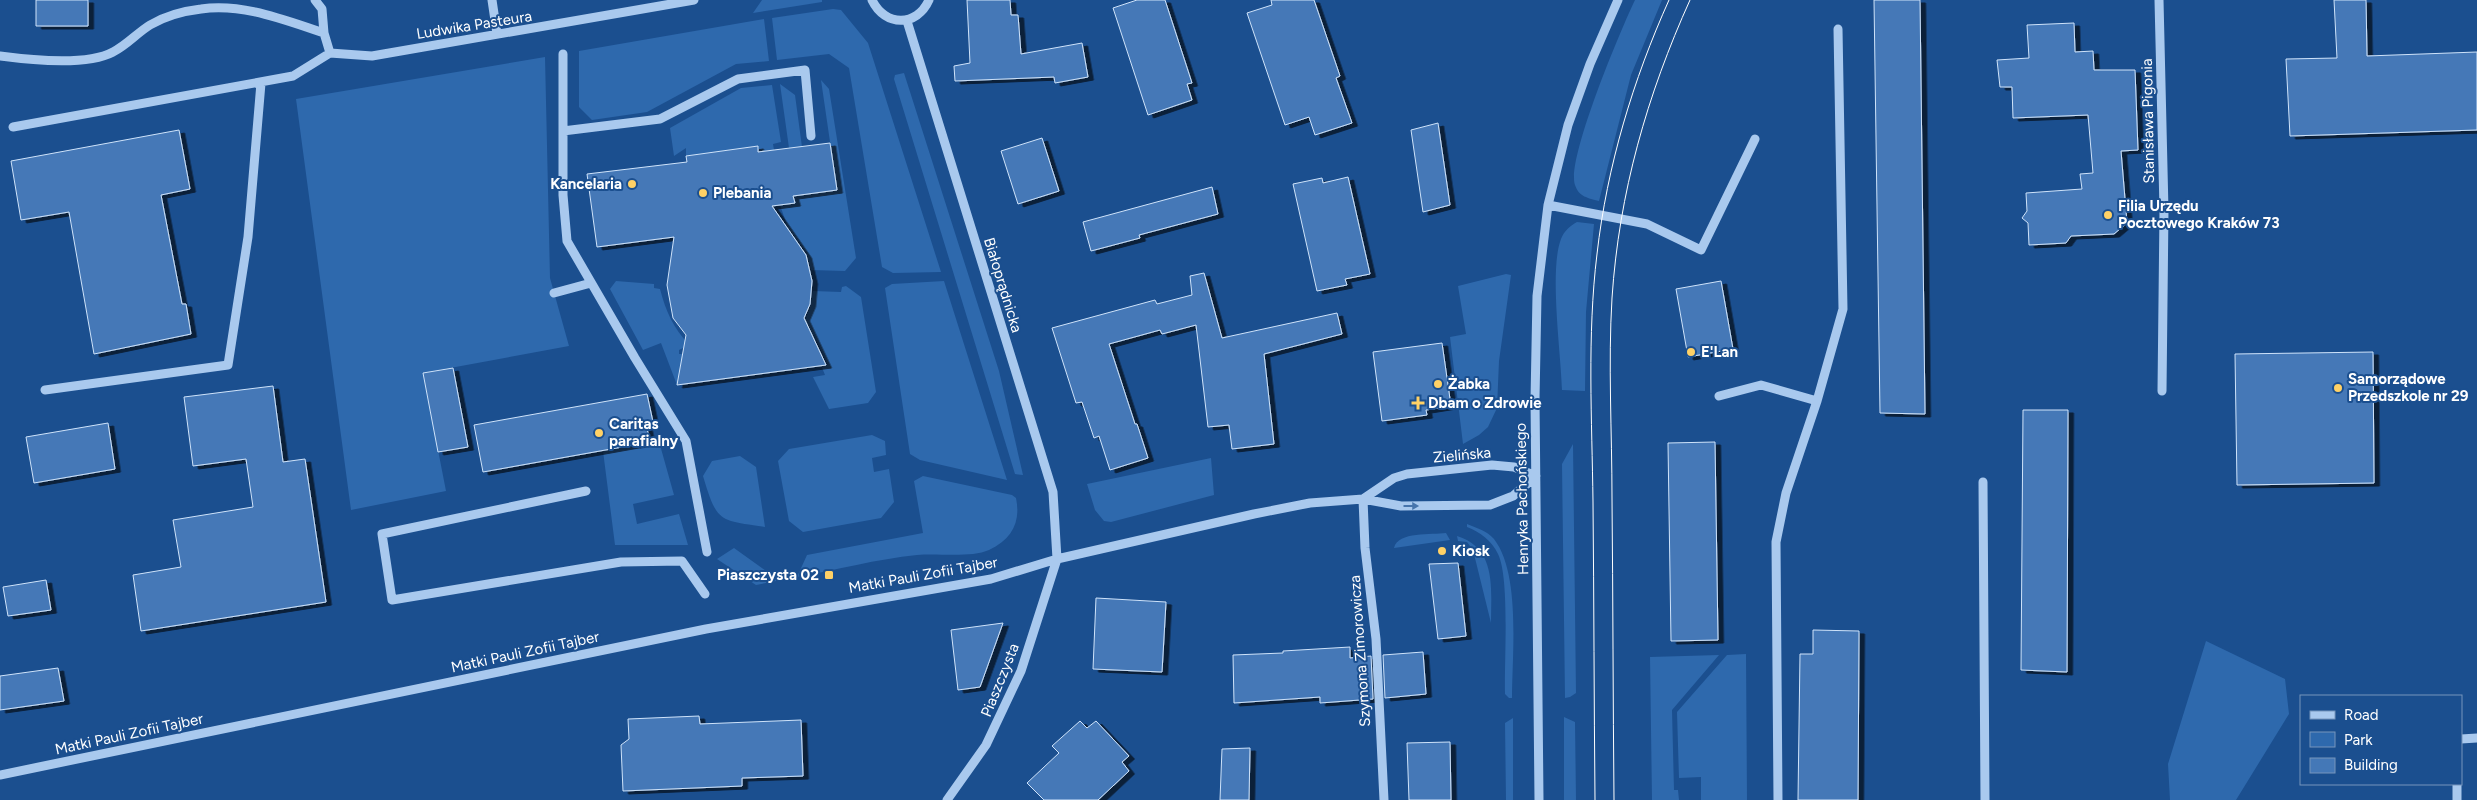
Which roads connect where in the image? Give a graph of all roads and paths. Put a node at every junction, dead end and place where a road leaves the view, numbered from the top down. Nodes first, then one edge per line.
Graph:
1 (315, 0) edge
2 (492, 0) edge
3 (694, 0) edge
4 (872, 0) edge
5 (929, 0) edge
6 (1618, 0) edge
7 (2159, 0) edge
8 (908, 20) junction
9 (1838, 28) dead end
10 (324, 32) junction
11 (497, 34) junction
12 (330, 53) junction
13 (563, 54) dead end
14 (0, 56) edge
15 (261, 83) junction
16 (13, 127) dead end
17 (562, 131) junction
18 (812, 136) dead end
19 (1755, 139) dead end
20 (1548, 205) junction
21 (591, 283) junction
22 (554, 293) dead end
23 (45, 390) dead end
24 (2162, 391) dead end
25 (1719, 396) dead end
26 (1817, 402) junction
27 (1536, 476) junction
28 (1982, 482) dead end
29 (586, 491) dead end
30 (1363, 499) junction
31 (707, 552) dead end
32 (1057, 559) junction
33 (705, 594) dead end
34 (2477, 738) edge
35 (2462, 739) edge
36 (0, 775) edge
37 (2457, 785) edge
38 (947, 800) edge
39 (1384, 800) edge
40 (1539, 800) edge
41 (1778, 800) edge
42 (1985, 800) edge
43 (2457, 800) edge

1 - 10 street
2 - 11 street
3 - 11 street, Ludwika Pasteura
4 - 8 street
5 - 8 street
6 - 20 street, Henryka Pachońskiego
7 - 24 street, Stanisława Pigonia
8 - 32 street, Białoprądnicka
9 - 26 street
10 - 12 street
10 - 14 street
11 - 12 street, Ludwika Pasteura
12 - 15 street
13 - 17 street
15 - 16 street
15 - 23 street
17 - 18 street
17 - 21 street
19 - 20 street
20 - 27 street, Henryka Pachońskiego
21 - 22 street
21 - 31 street
25 - 26 street
26 - 41 street
27 - 30 street, Zielińska
30 -> 27 street, Zielińska
27 - 40 street, Henryka Pachońskiego
28 - 42 street
29 - 33 street
30 - 32 street, Zielińska
30 - 39 street, Szymona Zimorowicza
32 - 36 street, Matki Pauli Zofii Tajber
32 - 38 street, Piaszczysta
34 - 35 street
37 - 43 street

